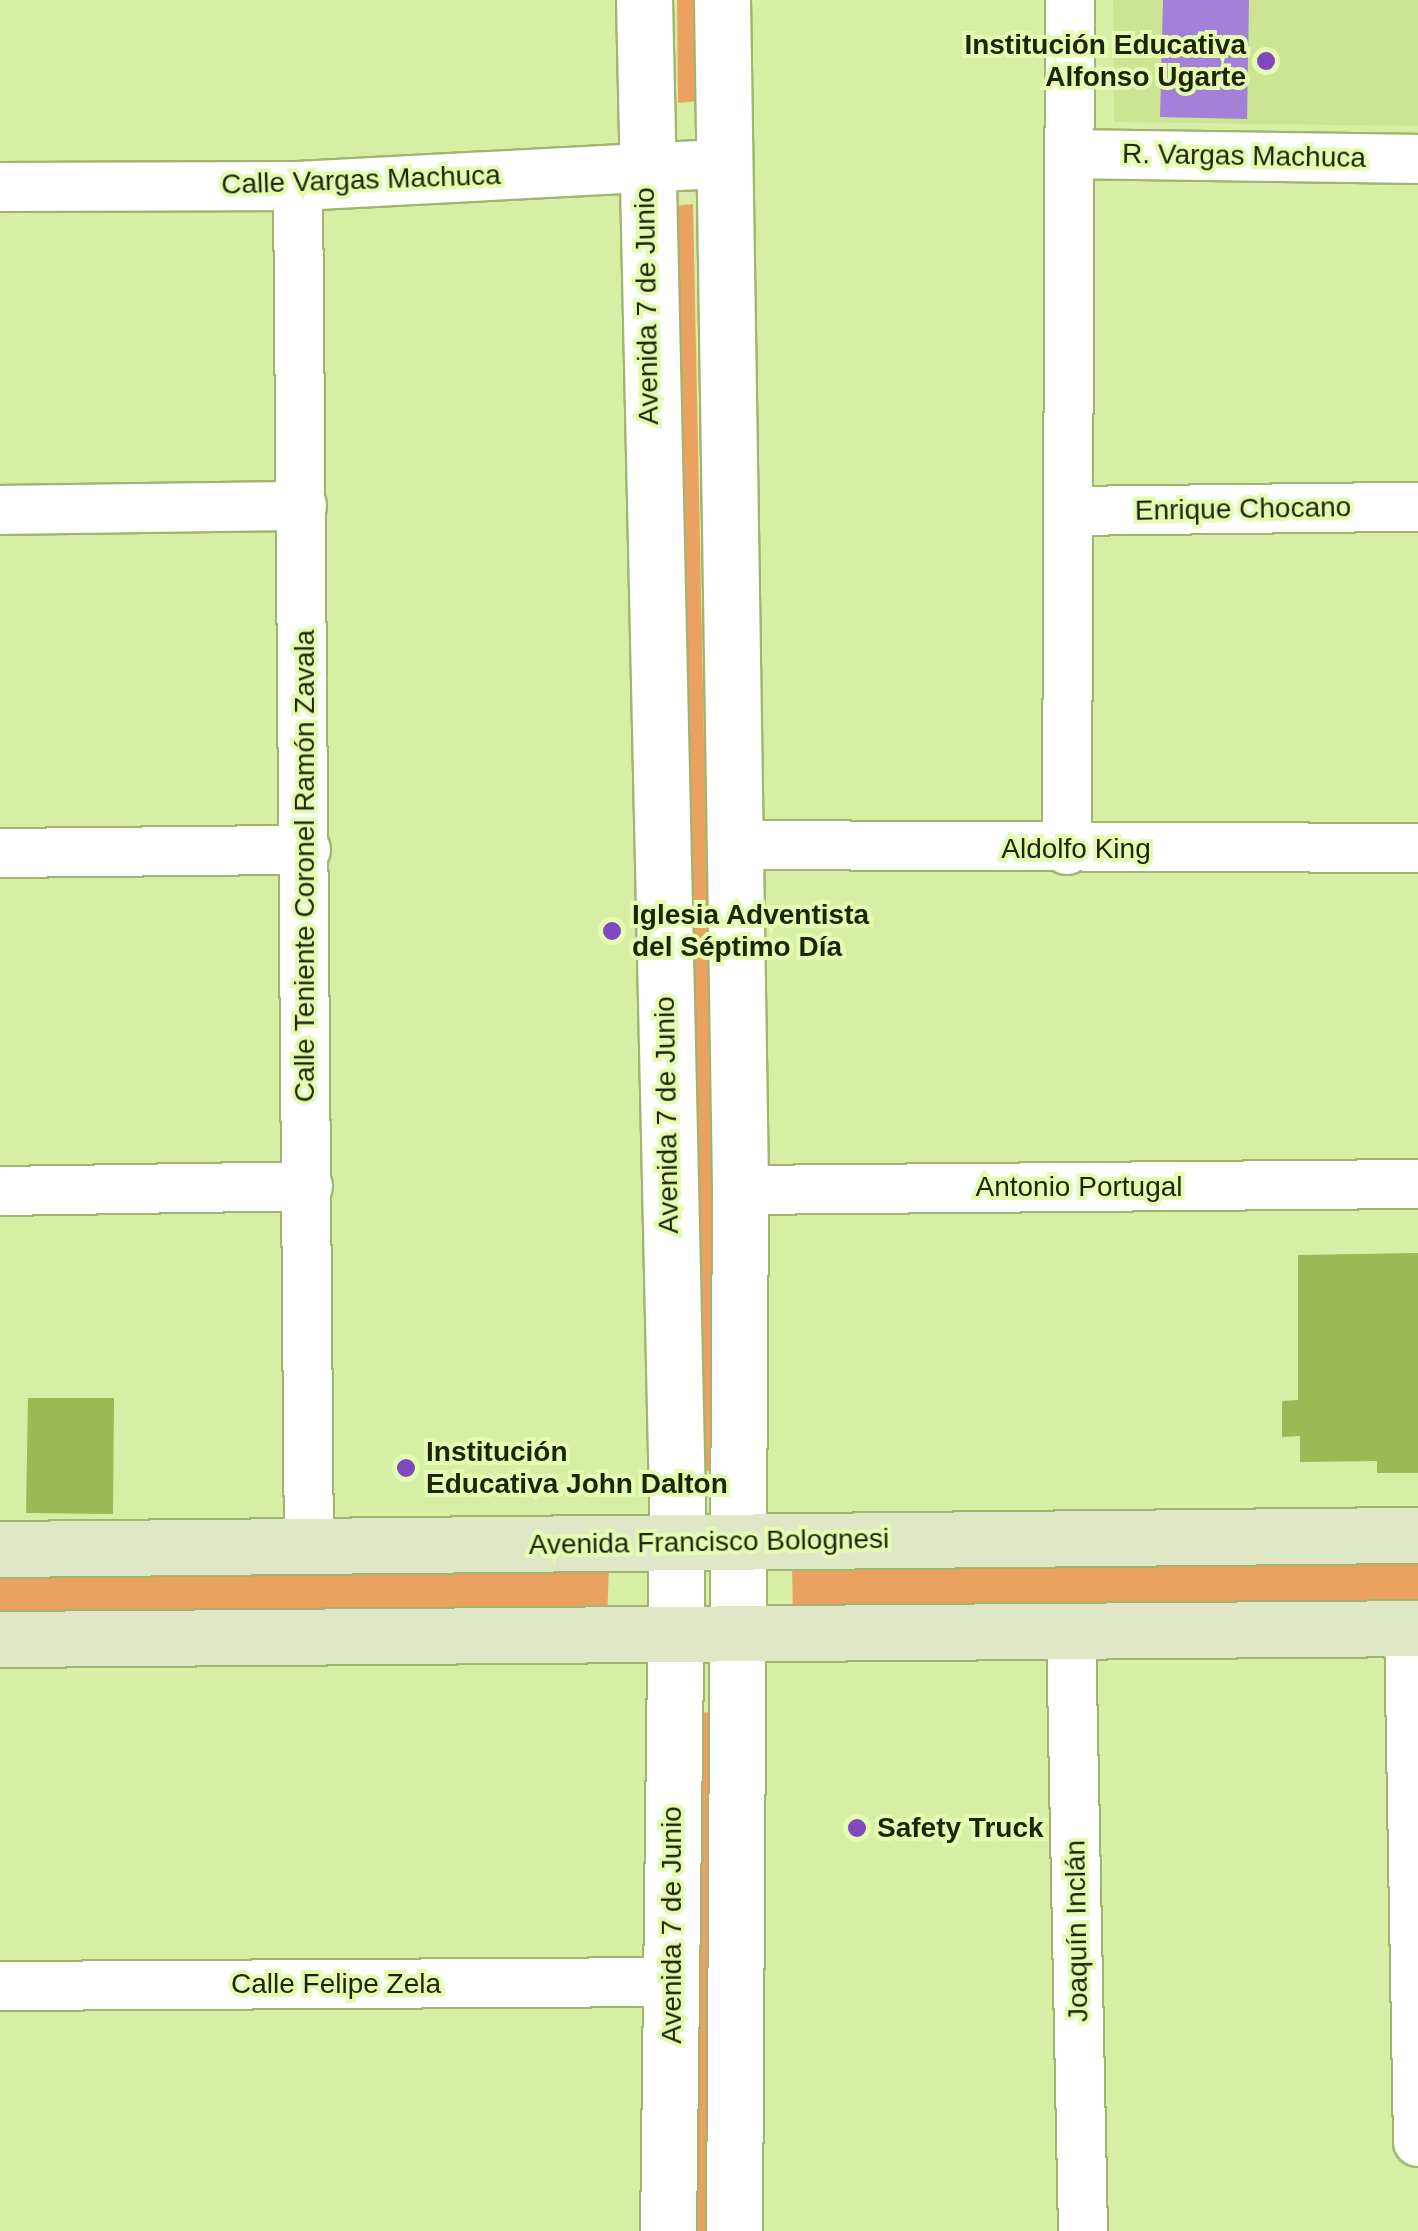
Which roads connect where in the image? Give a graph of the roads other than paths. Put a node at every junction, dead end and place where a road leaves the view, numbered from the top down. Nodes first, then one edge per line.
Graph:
1 (644, 0) edge
2 (722, 0) edge
3 (1070, 0) edge
4 (1070, 154) junction
5 (1418, 159) edge
6 (722, 164) junction
7 (644, 168) junction
8 (298, 186) junction
9 (0, 187) edge
10 (302, 506) junction
11 (1418, 508) edge
12 (0, 510) edge
13 (1068, 511) junction
14 (735, 845) junction
15 (1418, 848) edge
16 (306, 850) junction
17 (1067, 850) junction
18 (0, 853) edge
19 (1418, 1184) edge
20 (308, 1186) junction
21 (740, 1190) junction
22 (0, 1191) edge
23 (1418, 1534) edge
24 (734, 1541) junction
25 (676, 1542) junction
26 (309, 1546) junction
27 (0, 1550) edge
28 (1414, 1628) edge
29 (1071, 1630) junction
30 (735, 1632) junction
31 (672, 1633) junction
32 (0, 1639) edge
33 (673, 1982) junction
34 (0, 1986) edge
35 (1418, 2142) edge
36 (668, 2231) edge
37 (734, 2231) edge
38 (1083, 2231) edge

1 - 7 street, Avenida 7 de Junio
2 - 6 street
3 - 4 street
4 - 5 street, R. Vargas Machuca
4 - 13 street
6 - 7 street, Calle Vargas Machuca
6 - 14 street
7 - 8 street, Calle Vargas Machuca
7 - 25 street, Avenida 7 de Junio
8 - 9 street, Calle Vargas Machuca
8 - 10 street, Calle Teniente Coronel Ramón Zavala
10 - 12 street
10 - 16 street, Calle Teniente Coronel Ramón Zavala
11 - 13 street, Enrique Chocano
13 - 17 street
14 - 17 street, Aldolfo King
14 - 21 street
15 - 17 street, Aldolfo King
16 - 18 street
16 - 20 street, Calle Teniente Coronel Ramón Zavala
19 - 21 street, Antonio Portugal
20 - 22 street
20 - 26 street, Calle Teniente Coronel Ramón Zavala
21 - 24 street
23 - 24 main road, Avenida Francisco Bolognesi
24 - 25 main road, Avenida Francisco Bolognesi
24 - 30 street
25 - 26 main road, Avenida Francisco Bolognesi
25 - 31 street, Avenida 7 de Junio
26 - 27 main road, Avenida Francisco Bolognesi
28 - 29 main road
28 - 35 street
29 - 30 main road
29 - 38 street, Joaquín Inclán
30 - 31 main road
30 - 37 street
31 - 32 main road
31 - 33 street, Avenida 7 de Junio
33 - 34 street, Calle Felipe Zela
33 - 36 street, Avenida 7 de Junio

